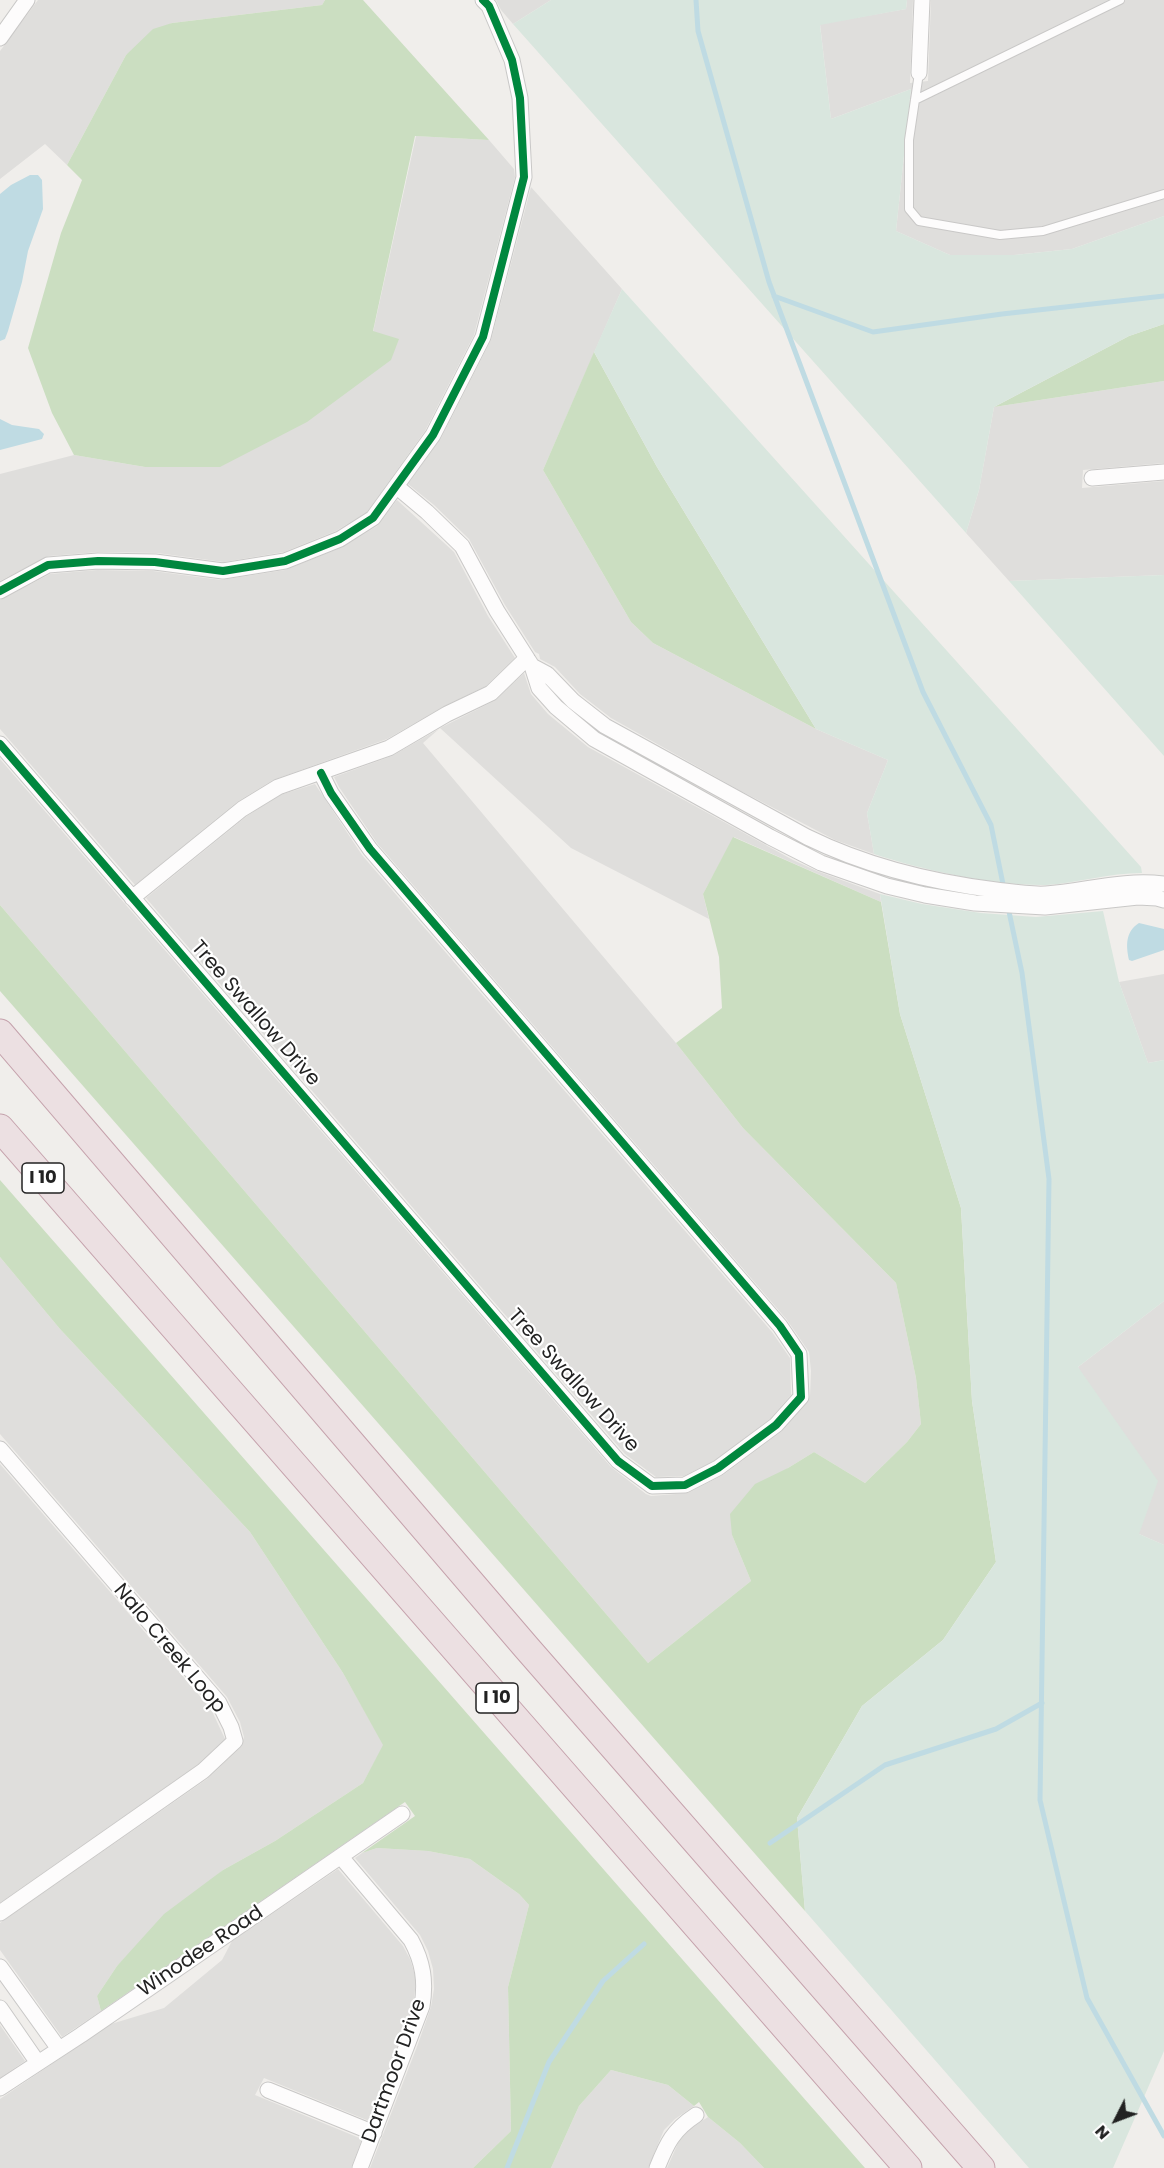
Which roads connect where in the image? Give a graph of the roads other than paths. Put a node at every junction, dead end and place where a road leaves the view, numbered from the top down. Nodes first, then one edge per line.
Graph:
1 (27, 0) edge
2 (483, 0) edge
3 (922, 0) edge
4 (1120, 0) edge
5 (0, 38) edge
6 (919, 73) joint
7 (915, 100) junction
8 (1164, 194) edge
9 (1164, 472) edge
10 (1092, 478) dead end
11 (396, 486) junction
12 (0, 591) edge
13 (530, 662) junction
14 (633, 741) junction
15 (0, 744) edge
16 (623, 756) junction
17 (321, 773) junction
18 (730, 805) junction
19 (1164, 884) edge
20 (132, 898) junction
21 (1164, 900) edge
22 (1044, 901) junction
23 (0, 1033) edge
24 (0, 1128) edge
25 (0, 1449) edge
26 (402, 1814) dead end
27 (341, 1857) junction
28 (0, 1913) edge
29 (0, 1967) edge
30 (0, 2008) edge
31 (58, 2049) junction
32 (38, 2063) junction
33 (0, 2088) edge
34 (268, 2090) dead end
35 (696, 2115) dead end
36 (374, 2133) junction
37 (360, 2168) edge
38 (657, 2168) edge
39 (908, 2168) edge
40 (981, 2168) edge

1 - 5 street
2 - 11 street
3 - 6 street
4 - 7 lane
6 - 7 lane
7 - 8 lane
9 - 10 street
11 - 12 street
11 - 13 street
13 - 14 street
13 - 16 street
13 - 17 street
14 - 16 street
14 - 18 street
15 - 20 street, Tree Swallow Drive
16 - 18 street
17 - 20 street
17 - 20 street, Tree Swallow Drive
18 - 22 street
19 - 22 street
21 - 22 street
23 - 40 highway
24 - 39 highway, I 10
25 - 28 street, Nalo Creek Loop
26 - 27 street, Winodee Road
27 - 31 street, Winodee Road
27 - 36 street, Dartmoor Drive
29 - 31 street
30 - 32 street
31 - 32 street, Winodee Road
32 - 33 street, Winodee Road
34 - 36 street
35 - 38 street
36 - 37 street, Dartmoor Drive

